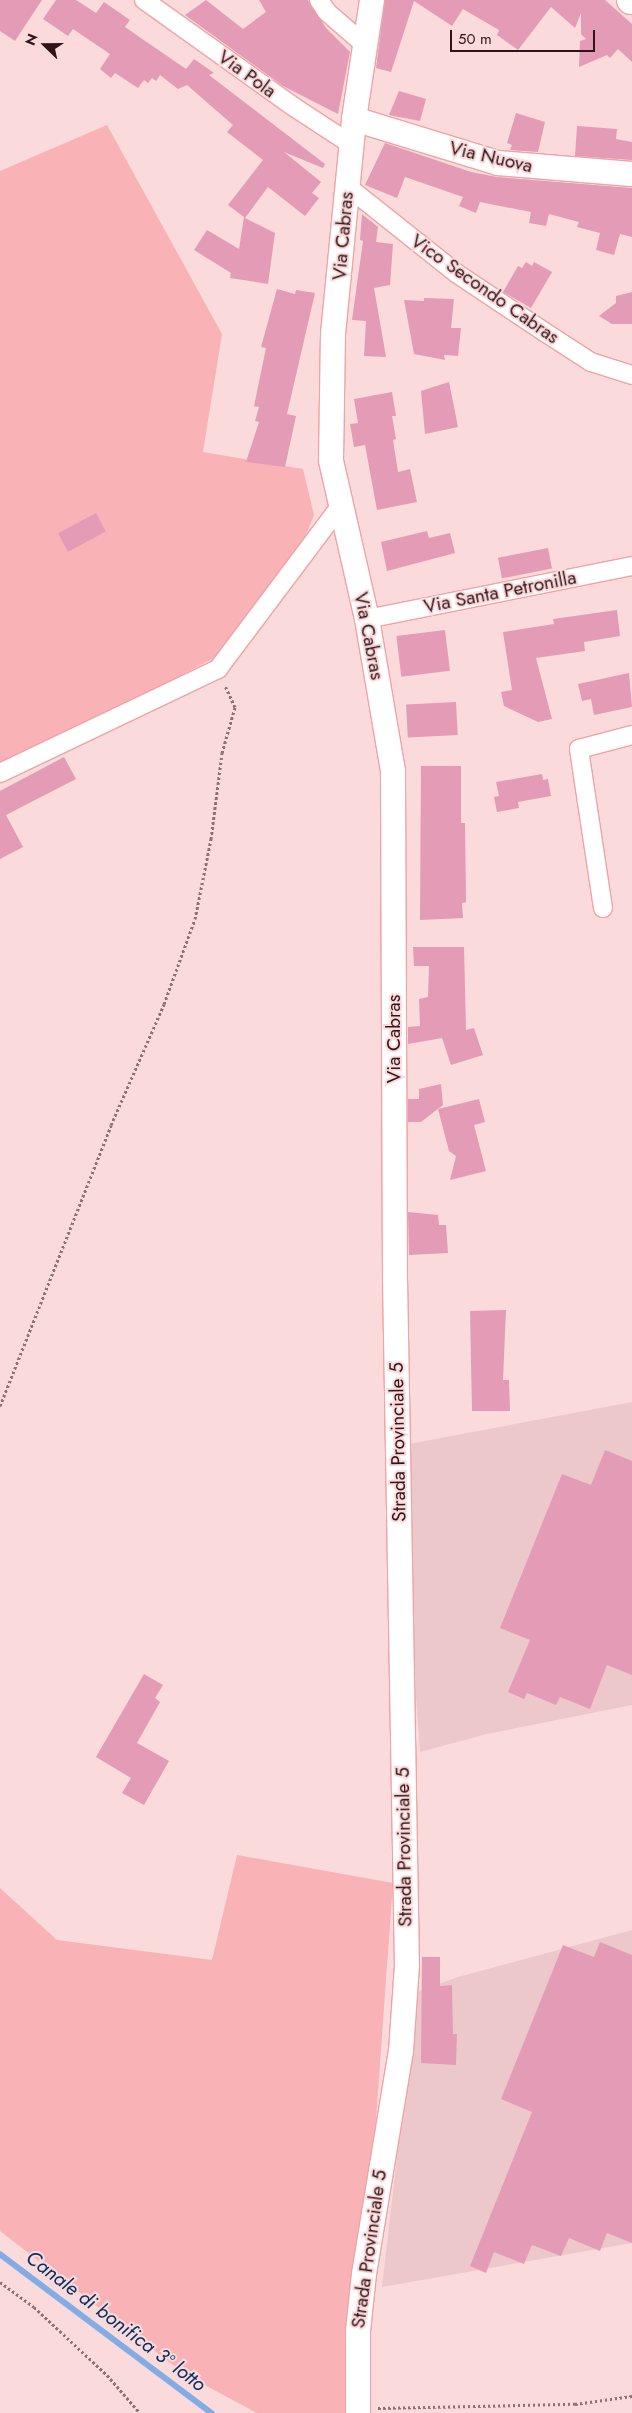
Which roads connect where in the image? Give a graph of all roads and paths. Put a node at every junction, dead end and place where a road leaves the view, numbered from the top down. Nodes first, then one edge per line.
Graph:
1 (144, 0) edge
2 (319, 0) edge
3 (372, 0) edge
4 (364, 44) junction
5 (354, 119) junction
6 (352, 145) junction
7 (632, 174) edge
8 (348, 187) junction
9 (632, 375) edge
10 (341, 505) junction
11 (632, 566) edge
12 (367, 619) junction
13 (218, 669) junction
14 (632, 735) edge
15 (0, 773) edge
16 (603, 908) dead end
17 (395, 1277) joint
18 (0, 1406) edge
19 (0, 2282) edge
20 (632, 2396) edge
21 (358, 2411) edge
22 (140, 2413) edge

1 - 6 street, Via Pola
2 - 4 street
3 - 4 street, Via Cabras
4 - 5 street, Via Cabras
5 - 6 street, Via Cabras
5 - 7 street, Via Nuova
6 - 8 street, Via Cabras
8 - 9 street, Vico Secondo Cabras
8 - 10 street, Via Cabras
10 - 12 street, Via Cabras
10 - 13 street
11 - 12 street, Via Santa Petronilla
12 - 17 street, Via Cabras
13 - 15 street
13 - 18 path
14 - 16 street
17 - 21 street, Strada Provinciale 5
19 - 22 path
20 - 21 path

